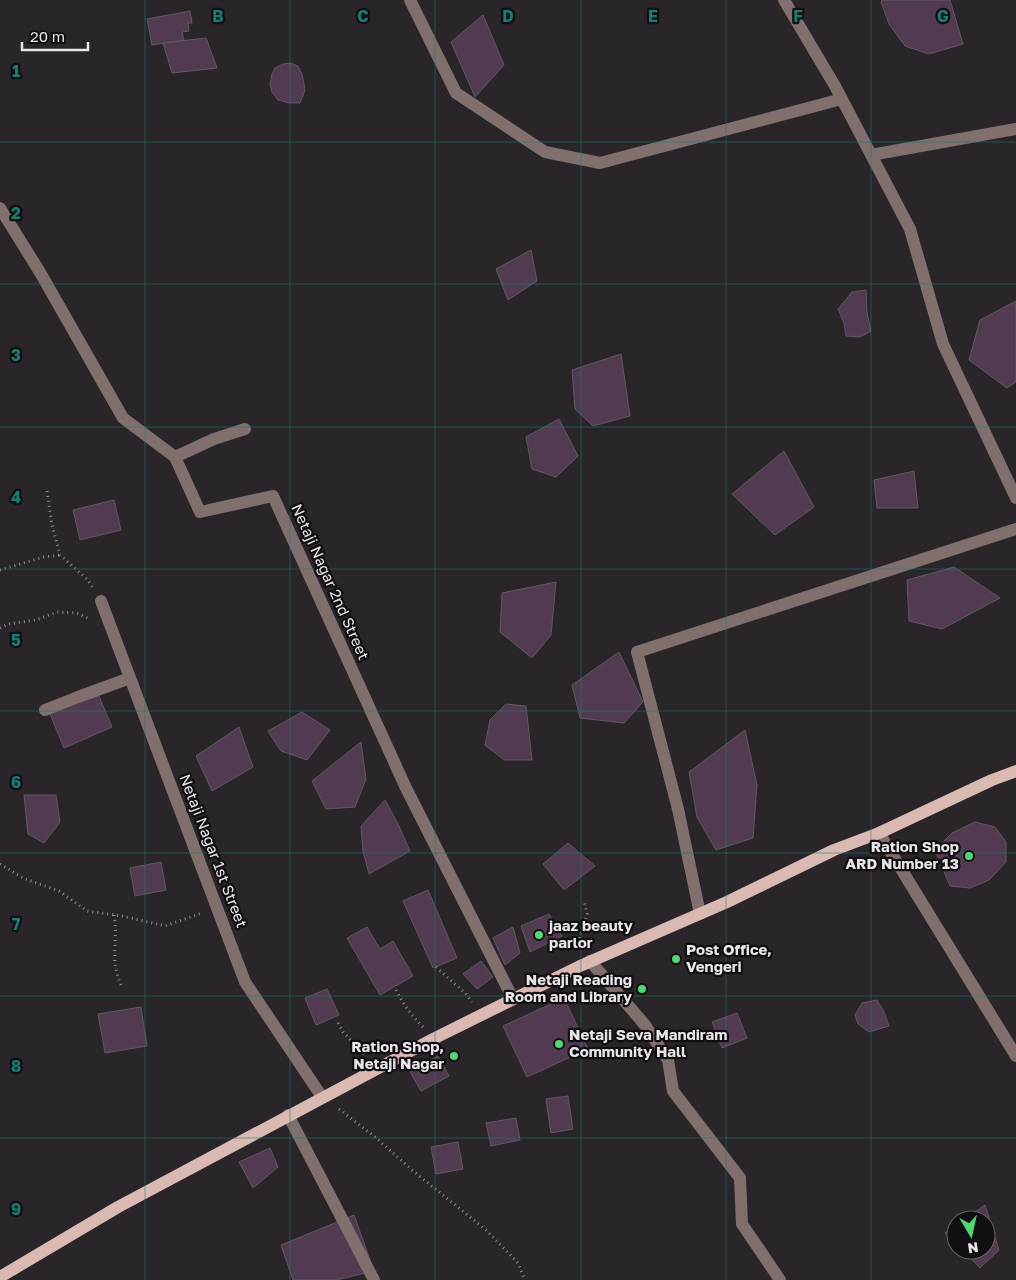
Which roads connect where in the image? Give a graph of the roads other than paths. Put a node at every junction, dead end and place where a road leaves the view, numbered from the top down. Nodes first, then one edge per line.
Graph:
1 (410, 0) edge
2 (784, 0) edge
3 (842, 99) junction
4 (1016, 129) edge
5 (871, 155) junction
6 (0, 208) edge
7 (245, 429) dead end
8 (175, 457) junction
9 (1016, 498) edge
10 (1016, 529) edge
11 (101, 601) road end
12 (130, 678) junction
13 (45, 710) dead end
14 (1016, 771) edge
15 (879, 833) junction
16 (700, 914) junction
17 (585, 964) junction
18 (513, 999) junction
19 (1016, 1056) edge
20 (322, 1097) junction
21 (288, 1115) junction
22 (0, 1277) edge
23 (374, 1280) edge
24 (780, 1280) edge

1 - 3 street
2 - 3 street
3 - 5 street
4 - 5 street
5 - 9 street
6 - 8 street, Netaji Nagar 2nd Street
7 - 8 street
8 - 18 street, Netaji Nagar 2nd Street
10 - 16 street
11 - 12 street, Netaji Nagar 1st Street
12 - 13 street
12 - 20 street, Netaji Nagar 1st Street
14 - 15 main road
15 - 16 main road
15 - 19 street
16 - 17 main road
17 - 18 main road
17 - 24 street
18 - 20 main road
20 - 21 main road
21 - 22 main road
21 - 23 street

